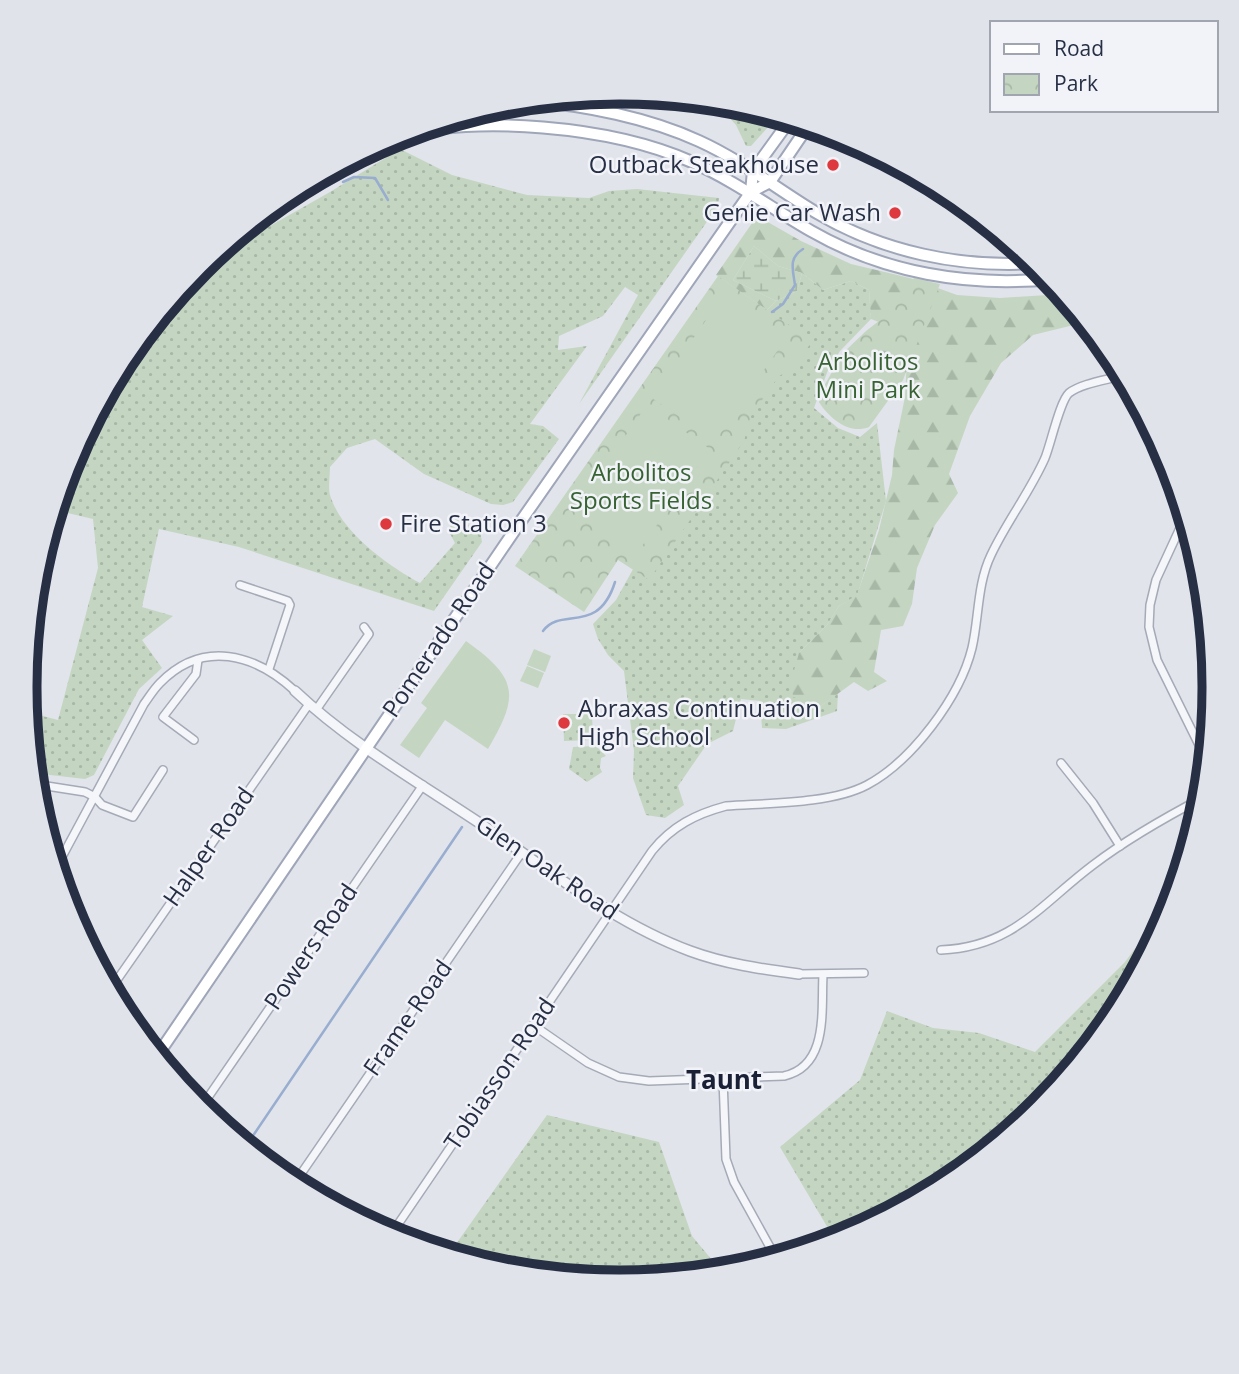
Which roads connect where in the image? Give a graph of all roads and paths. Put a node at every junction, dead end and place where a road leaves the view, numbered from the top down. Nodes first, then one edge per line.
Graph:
1 (577, 105) edge
2 (456, 128) edge
3 (784, 128) edge
4 (802, 134) edge
5 (753, 172) junction
6 (770, 182) junction
7 (751, 192) junction
8 (1020, 263) edge
9 (1036, 280) edge
10 (1113, 378) edge
11 (1180, 529) edge
12 (240, 585) dead end
13 (365, 627) dead end
14 (198, 660) junction
15 (269, 669) junction
16 (295, 691) joint
17 (312, 707) junction
18 (194, 740) dead end
19 (1199, 745) edge
20 (366, 747) junction
21 (1061, 763) dead end
22 (163, 769) dead end
23 (423, 785) junction
24 (46, 786) edge
25 (94, 797) junction
26 (1190, 805) edge
27 (1120, 846) junction
28 (522, 852) junction
29 (62, 856) edge
30 (611, 912) junction
31 (941, 950) dead end
32 (864, 973) dead end
33 (799, 974) joint
34 (824, 975) junction
35 (117, 981) edge
36 (533, 1025) junction
37 (162, 1048) edge
38 (723, 1079) junction
39 (207, 1099) edge
40 (300, 1175) edge
41 (397, 1225) edge
42 (771, 1250) edge

1 - 5 main road
2 - 7 main road
3 - 5 main road, Pomerado Road
4 - 6 main road, Pomerado Road
5 - 6 main road
5 - 7 main road, Pomerado Road
6 - 7 main road, Pomerado Road
6 - 8 main road
7 - 9 main road
7 - 20 main road, Pomerado Road
10 - 30 street, Tobiasson Road
11 - 19 street
12 - 15 street
13 - 17 street, Halper Road
14 - 15 street
14 - 18 street
14 - 25 street
15 - 16 street, Glen Oak Road
16 - 17 street, Glen Oak Road
17 - 20 street, Glen Oak Road
17 - 35 street, Halper Road
20 - 23 street, Glen Oak Road
20 - 37 main road, Pomerado Road
21 - 27 street
22 - 25 street
23 - 28 street, Glen Oak Road
23 - 39 street, Powers Road
24 - 25 street
25 - 29 street
26 - 27 street
27 - 31 street
28 - 30 street, Glen Oak Road
28 - 40 street, Frame Road
30 - 33 street, Glen Oak Road
30 - 36 street, Tobiasson Road
32 - 34 street, Glen Oak Road
33 - 34 street, Glen Oak Road
34 - 38 street
36 - 38 street
36 - 41 street, Tobiasson Road
38 - 42 street

